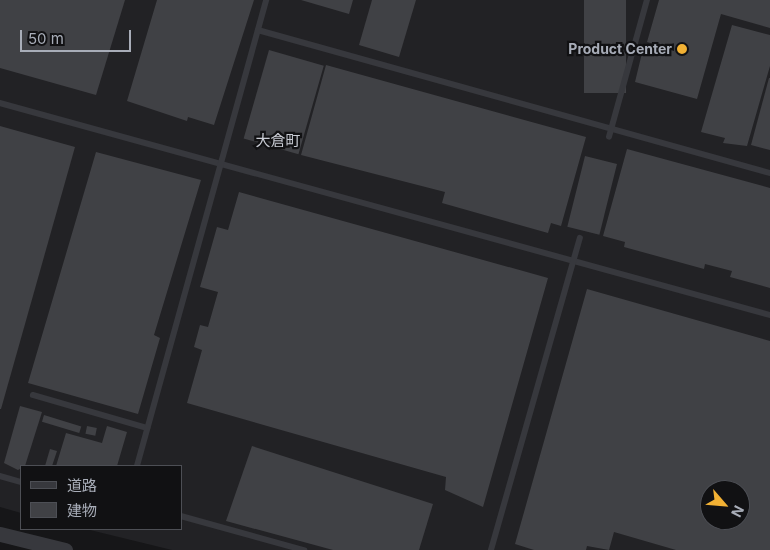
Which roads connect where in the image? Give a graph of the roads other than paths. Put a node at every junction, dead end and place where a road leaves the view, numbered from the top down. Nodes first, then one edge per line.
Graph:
1 (266, 0) edge
2 (647, 0) edge
3 (258, 30) junction
4 (0, 103) edge
5 (611, 127) junction
6 (609, 137) dead end
7 (221, 163) junction
8 (770, 173) edge
9 (580, 238) dead end
10 (573, 262) junction
11 (770, 315) edge
12 (33, 394) dead end
13 (147, 428) junction
14 (136, 465) edge
15 (0, 476) edge
16 (20, 482) edge
17 (182, 516) edge
18 (0, 534) edge
19 (65, 550) edge
20 (304, 550) edge
21 (491, 550) edge

1 - 3 lane
2 - 5 lane
3 - 5 lane
3 - 7 lane
4 - 7 lane
5 - 6 lane
5 - 8 lane
7 - 10 lane
7 - 13 lane
9 - 10 lane
10 - 11 lane
10 - 21 lane
12 - 13 lane
13 - 14 lane
15 - 16 lane
17 - 20 lane
18 - 19 street

